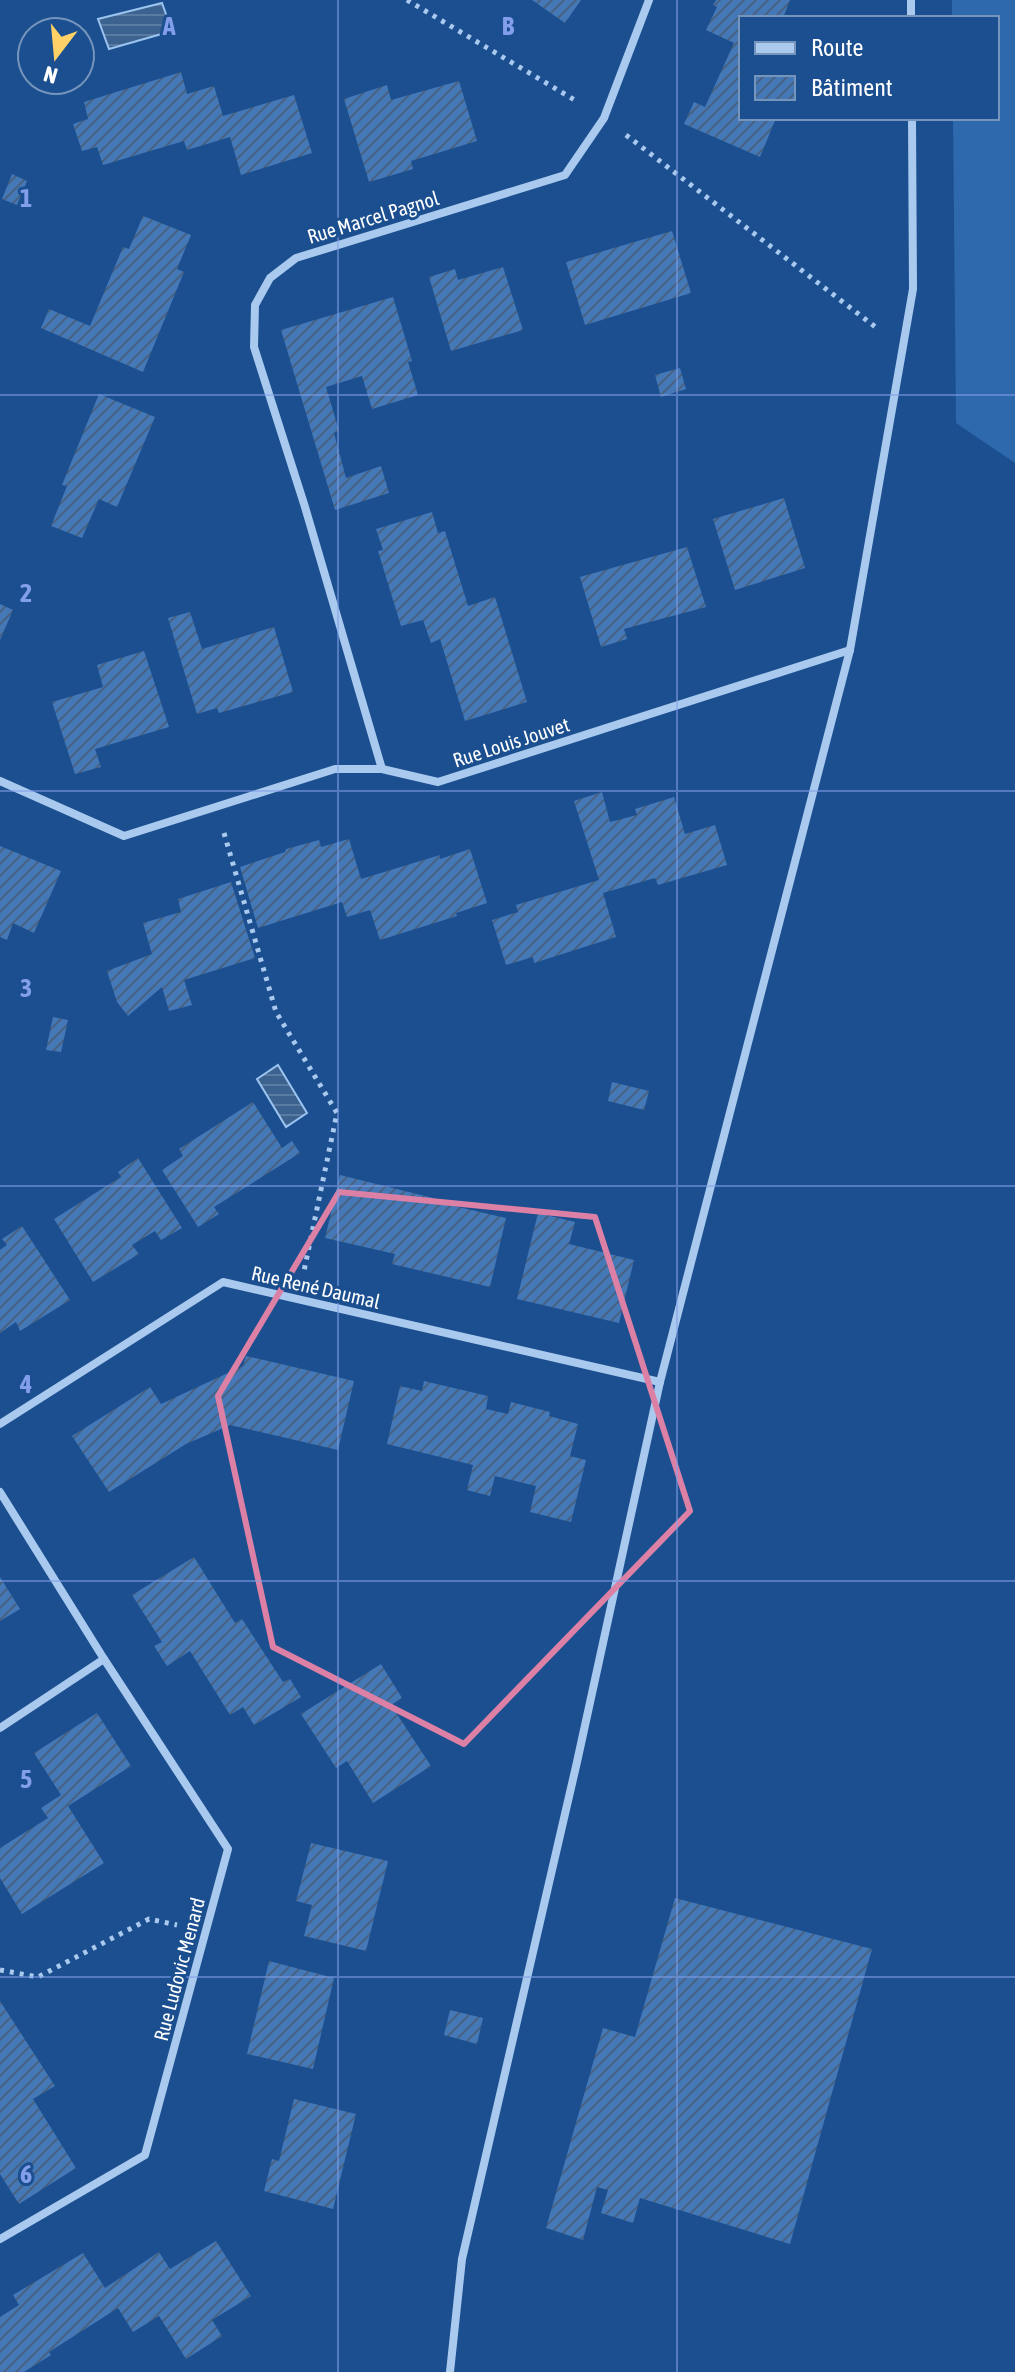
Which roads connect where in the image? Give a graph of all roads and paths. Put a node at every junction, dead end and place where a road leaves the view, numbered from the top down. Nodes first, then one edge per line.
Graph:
1 (407, 0) edge
2 (649, 0) edge
3 (604, 118) junction
4 (912, 120) edge
5 (902, 347) junction
6 (850, 650) junction
7 (382, 769) junction
8 (0, 781) edge
9 (216, 806) junction
10 (298, 1299) junction
11 (660, 1382) junction
12 (0, 1424) edge
13 (0, 1492) edge
14 (104, 1659) junction
15 (0, 1728) edge
16 (206, 1931) junction
17 (0, 1970) edge
18 (0, 2239) edge
19 (450, 2372) edge

1 - 3 path
2 - 3 street, Rue Marcel Pagnol
3 - 5 path
3 - 7 street, Rue Marcel Pagnol
4 - 5 street
5 - 6 street
6 - 7 street, Rue Louis Jouvet
6 - 11 street
7 - 9 street, Rue Louis Jouvet
8 - 9 street, Rue Louis Jouvet
9 - 10 path
10 - 11 street, Rue René Daumal
10 - 12 street, Rue René Daumal
11 - 19 street
13 - 14 street, Rue Ludovic Menard
14 - 15 street
14 - 16 street, Rue Ludovic Menard
16 - 17 path
16 - 18 street, Rue Ludovic Menard

